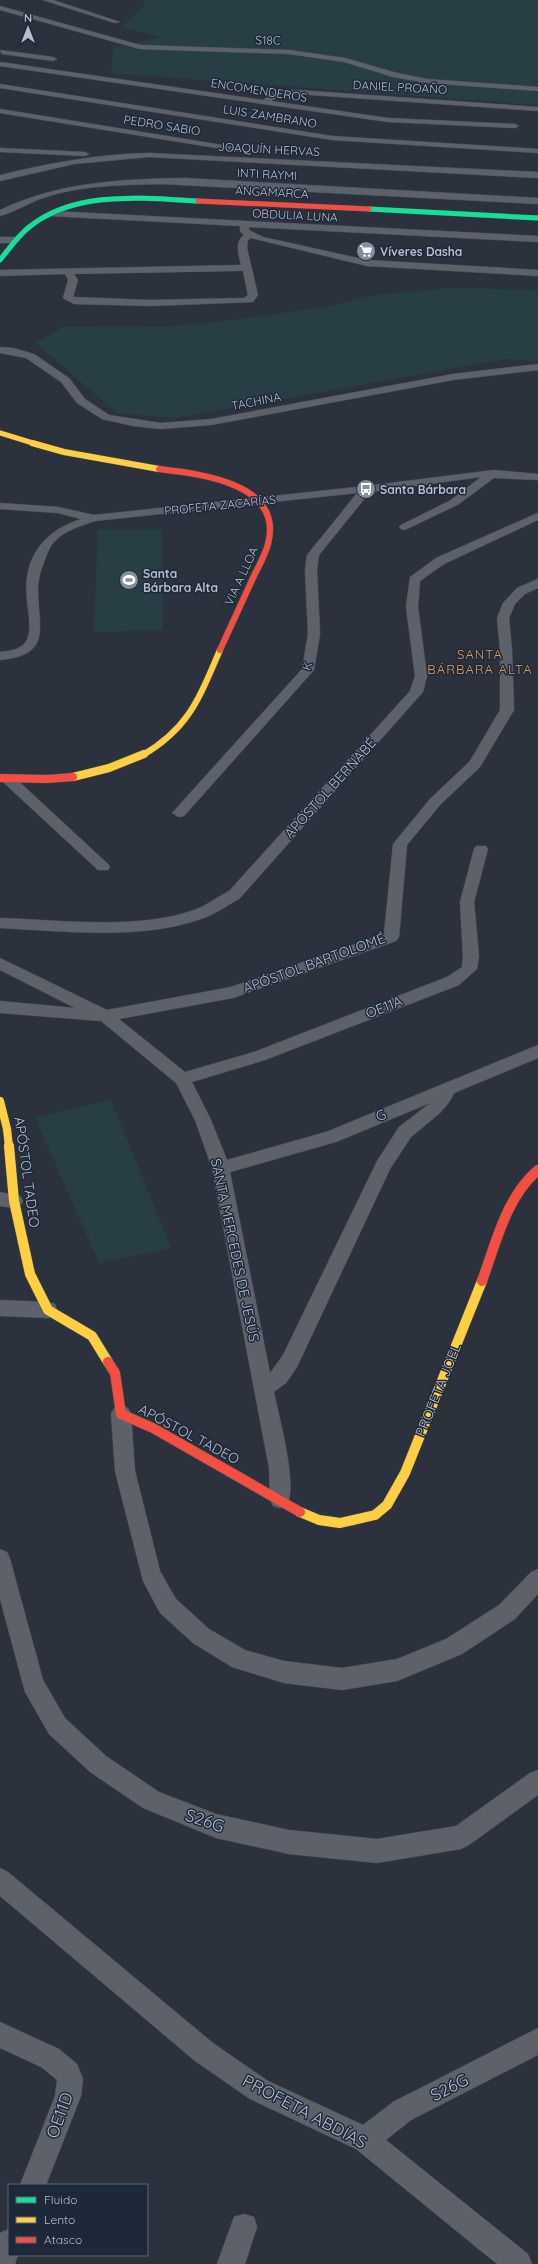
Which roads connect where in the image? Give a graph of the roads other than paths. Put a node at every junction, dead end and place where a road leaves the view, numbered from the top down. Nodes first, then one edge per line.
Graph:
1 (46, 0) edge
2 (0, 8) edge
3 (117, 22) dead end
4 (0, 52) edge
5 (53, 59) dead end
6 (0, 64) edge
7 (12, 66) junction
8 (0, 73) edge
9 (0, 86) edge
10 (538, 89) edge
11 (208, 94) junction
12 (264, 102) junction
13 (538, 109) edge
14 (0, 111) edge
15 (182, 114) junction
16 (531, 117) edge
17 (349, 122) junction
18 (515, 126) junction
19 (151, 136) junction
20 (332, 138) junction
21 (0, 150) edge
22 (521, 150) junction
23 (538, 151) edge
24 (107, 156) junction
25 (197, 157) junction
26 (538, 159) edge
27 (344, 165) junction
28 (391, 175) junction
29 (538, 175) edge
30 (0, 178) edge
31 (185, 181) junction
32 (385, 193) junction
33 (538, 201) edge
34 (0, 213) edge
35 (52, 214) junction
36 (538, 218) edge
37 (245, 224) junction
38 (250, 235) junction
39 (538, 239) edge
40 (0, 240) edge
41 (16, 240) junction
42 (0, 260) edge
43 (246, 268) junction
44 (68, 271) junction
45 (0, 273) edge
46 (538, 273) edge
47 (0, 350) edge
48 (538, 367) edge
49 (0, 433) edge
50 (494, 473) junction
51 (538, 477) edge
52 (366, 489) junction
53 (260, 502) junction
54 (0, 506) edge
55 (538, 516) edge
56 (94, 518) junction
57 (405, 527) dead end
58 (538, 583) edge
59 (0, 656) edge
60 (4, 779) edge
61 (179, 812) dead end
62 (481, 849) dead end
63 (104, 867) dead end
64 (0, 922) edge
65 (0, 963) edge
66 (0, 1007) edge
67 (105, 1016) junction
68 (538, 1051) edge
69 (182, 1079) junction
70 (447, 1088) junction
71 (0, 1100) edge
72 (221, 1168) junction
73 (538, 1170) edge
74 (7, 1200) edge
75 (0, 1308) edge
76 (48, 1310) junction
77 (263, 1389) junction
78 (121, 1414) junction
79 (280, 1499) junction
80 (0, 1560) edge
81 (538, 1579) edge
82 (538, 1781) edge
83 (0, 1880) edge
84 (0, 2035) edge
85 (538, 2041) edge
86 (365, 2140) junction
87 (32, 2184) edge
88 (244, 2227) dead end
89 (8, 2246) edge
90 (1, 2264) edge
91 (231, 2264) edge
92 (518, 2264) edge

1 - 3 street
2 - 10 street, S18C
4 - 5 street
6 - 7 street, ENCOMENDEROS
7 - 8 street
7 - 11 street, ENCOMENDEROS
9 - 15 street, LUIS ZAMBRANO
11 - 12 street, ENCOMENDEROS
11 - 15 street
12 - 13 street, DANIEL PROAÑO
12 - 17 street, ENCOMENDEROS
14 - 19 street, PEDRO SABIO
15 - 19 street
15 - 20 street, LUIS ZAMBRANO
16 - 18 street
17 - 18 street, ENCOMENDEROS
17 - 20 street
18 - 22 street
19 - 27 street, PEDRO SABIO
20 - 22 street, LUIS ZAMBRANO
21 - 24 street
22 - 23 street, LUIS ZAMBRANO
22 - 26 street
24 - 25 street, JOAQUÍN HERVAS
24 - 30 street, JOAQUÍN HERVAS
25 - 27 street, JOAQUÍN HERVAS
25 - 31 street
27 - 28 street, JOAQUÍN HERVAS
28 - 29 street, JOAQUÍN HERVAS
28 - 32 street
31 - 32 street, INTI RAYMI
31 - 34 street, INTI RAYMI
32 - 33 street, INTI RAYMI
35 - 36 street, ANGAMARCA
35 - 37 street, OBDULIA LUNA
35 - 41 street, ANGAMARCA
37 - 38 street
37 - 39 street, OBDULIA LUNA
38 - 43 street
38 - 46 street
40 - 41 street
41 - 42 street
43 - 44 street
43 - 44 street
44 - 45 street
47 - 48 street, TACHINA
49 - 53 street, VIA A LLOA
50 - 51 street, PROFETA ZACARÍAS
50 - 52 street, PROFETA ZACARÍAS
50 - 57 street
52 - 53 street, PROFETA ZACARÍAS
52 - 61 street, K
53 - 56 street, PROFETA ZACARÍAS
53 - 60 street, VIA A LLOA
54 - 56 street
55 - 64 street, APÓSTOL BERNABÉ
56 - 59 street, PROFETA ZACARÍAS
58 - 67 street, APÓSTOL BARTOLOMÉ
60 - 63 street
62 - 69 street, OE11A
65 - 67 street, SANTA MERCEDES DE JESÚS
66 - 67 street, APÓSTOL BARTOLOMÉ
67 - 69 street, SANTA MERCEDES DE JESÚS
68 - 70 street, G
69 - 72 street, SANTA MERCEDES DE JESÚS
70 - 72 street, G
70 - 77 street
71 - 74 street, APÓSTOL TADEO
72 - 77 street, SANTA MERCEDES DE JESÚS
73 - 79 street, PROFETA JOEL
74 - 76 street, APÓSTOL TADEO
75 - 76 street
76 - 78 street, APÓSTOL TADEO
77 - 79 street, SANTA MERCEDES DE JESÚS
78 - 79 street, APÓSTOL TADEO
78 - 81 street
80 - 82 street, S26G
83 - 86 street, PROFETA ABDÍAS
84 - 87 street, OE11D
85 - 86 street, S26G
86 - 92 street, PROFETA ABDÍAS
88 - 91 street
89 - 90 street

